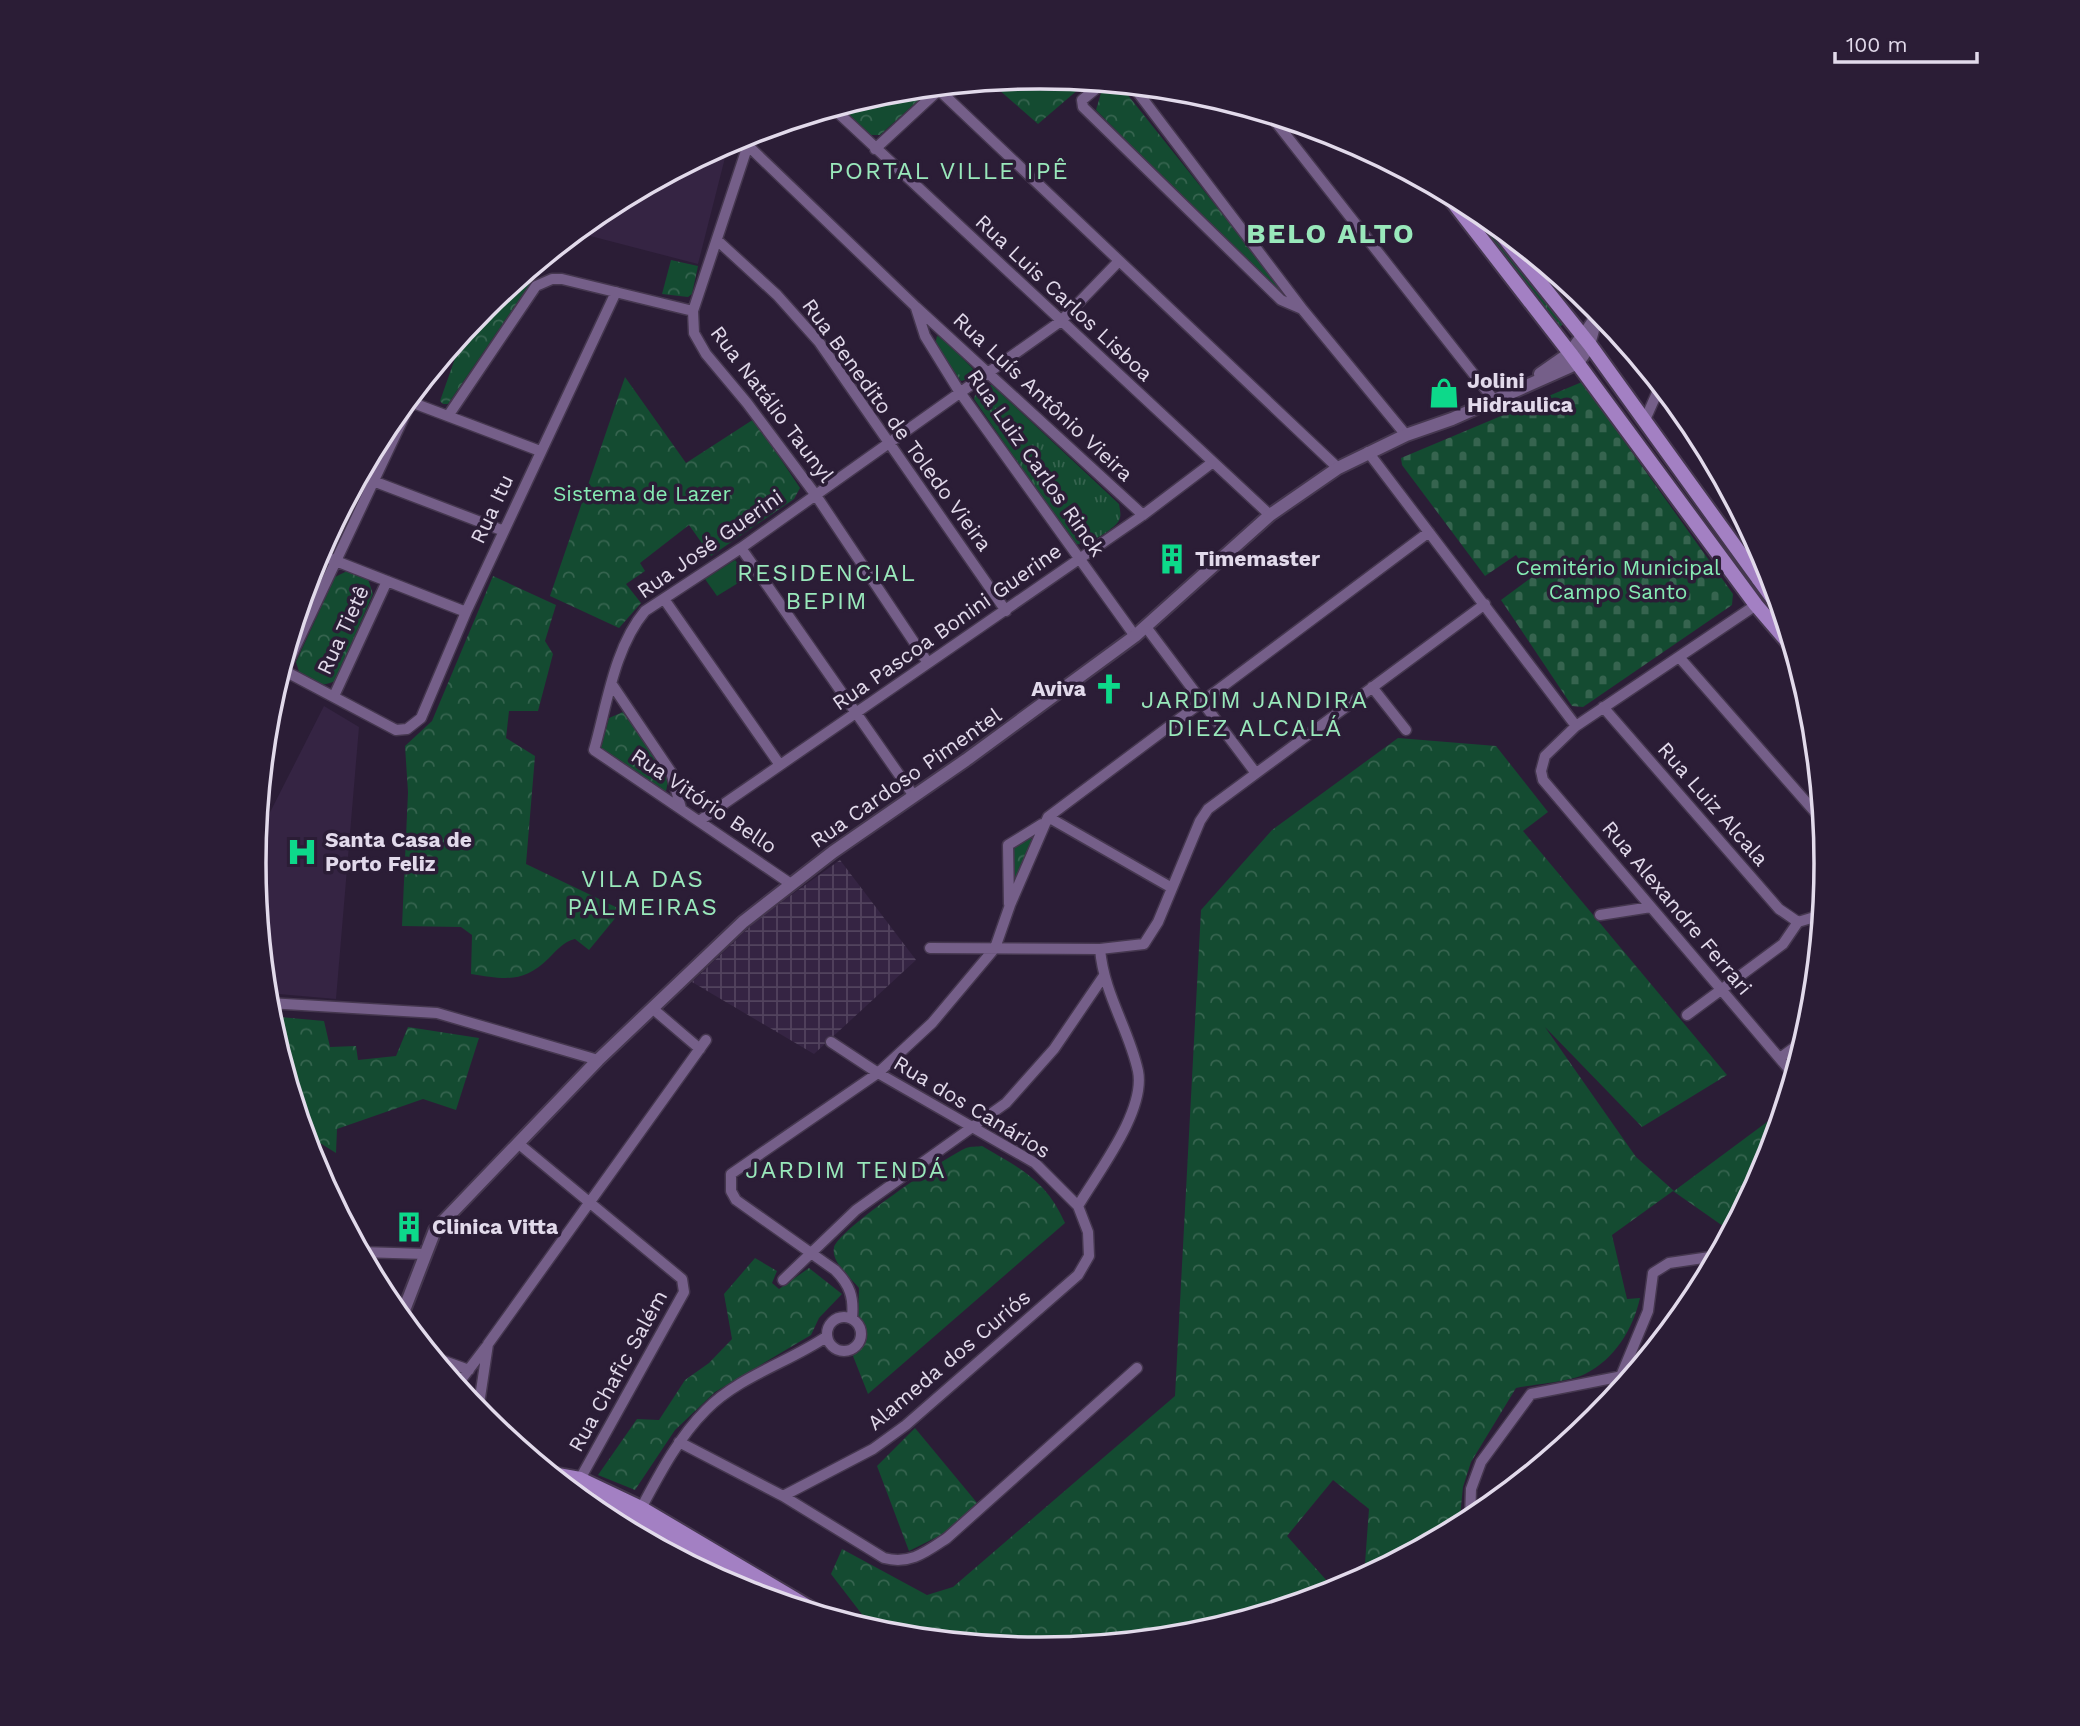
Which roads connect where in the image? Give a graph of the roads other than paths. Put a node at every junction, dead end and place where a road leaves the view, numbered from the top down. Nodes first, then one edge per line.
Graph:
1 (1093, 91) edge
2 (948, 95) edge
3 (1141, 96) edge
4 (931, 97) edge
5 (841, 116) edge
6 (1280, 127) edge
7 (749, 146) edge
8 (747, 147) edge
9 (875, 149) junction
10 (1464, 216) edge
11 (718, 241) junction
12 (1517, 254) edge
13 (1118, 262) junction
14 (617, 292) junction
15 (916, 307) junction
16 (1303, 310) junction
17 (693, 311) junction
18 (1061, 321) junction
19 (1594, 323) edge
20 (1586, 341) junction
21 (1574, 358) junction
22 (989, 372) junction
23 (959, 391) junction
24 (1656, 395) edge
25 (1494, 400) junction
26 (417, 404) edge
27 (447, 416) junction
28 (1645, 420) junction
29 (1406, 435) junction
30 (888, 442) junction
31 (390, 444) edge
32 (540, 451) junction
33 (1368, 452) junction
34 (1213, 462) junction
35 (1338, 468) junction
36 (373, 481) junction
37 (815, 494) junction
38 (1143, 515) junction
39 (1270, 515) junction
40 (503, 531) junction
41 (1429, 531) junction
42 (741, 548) junction
43 (329, 558) edge
44 (1080, 559) junction
45 (336, 561) junction
46 (1758, 575) edge
47 (1756, 580) junction
48 (387, 581) junction
49 (1763, 589) edge
50 (664, 599) junction
51 (1485, 604) junction
52 (1756, 605) junction
53 (1006, 611) junction
54 (466, 612) junction
55 (1146, 627) junction
56 (302, 630) edge
57 (1778, 631) edge
58 (1135, 636) junction
59 (1679, 657) junction
60 (928, 663) junction
61 (290, 674) edge
62 (613, 687) junction
63 (1372, 687) junction
64 (334, 696) junction
65 (1202, 701) junction
66 (1603, 707) junction
67 (855, 714) junction
68 (1576, 726) junction
69 (1406, 730) dead end
70 (594, 750) joint
71 (780, 765) junction
72 (1255, 772) junction
73 (914, 796) junction
74 (681, 808) junction
75 (1812, 808) edge
76 (1045, 820) junction
77 (699, 821) junction
78 (791, 884) junction
79 (1172, 888) junction
80 (1010, 905) junction
81 (1651, 907) junction
82 (1600, 915) dead end
83 (1812, 918) edge
84 (1798, 922) junction
85 (930, 948) dead end
86 (995, 948) junction
87 (1100, 949) junction
88 (1103, 977) junction
89 (1721, 990) junction
90 (279, 1004) edge
91 (652, 1008) junction
92 (1687, 1015) dead end
93 (831, 1042) dead end
94 (1790, 1051) edge
95 (1780, 1058) junction
96 (598, 1060) junction
97 (1786, 1066) edge
98 (878, 1073) junction
99 (975, 1127) junction
100 (519, 1144) junction
101 (589, 1203) junction
102 (1078, 1206) junction
103 (371, 1252) edge
104 (426, 1254) junction
105 (809, 1254) junction
106 (1089, 1256) joint
107 (1705, 1258) edge
108 (783, 1280) dead end
109 (406, 1306) edge
110 (852, 1318) junction
111 (826, 1337) junction
112 (488, 1344) junction
113 (450, 1363) edge
114 (1137, 1368) dead end
115 (469, 1370) junction
116 (1622, 1372) edge
117 (1619, 1376) edge
118 (463, 1378) edge
119 (480, 1396) edge
120 (679, 1442) junction
121 (577, 1483) edge
122 (589, 1491) edge
123 (783, 1496) junction
124 (1471, 1505) edge
125 (638, 1514) junction
126 (723, 1569) edge
127 (779, 1591) edge

1 - 16 street
2 - 13 street
3 - 16 street
4 - 9 street
5 - 9 street, Rua Luis Carlos Lisboa
6 - 25 street
7 - 15 street, Rua Luís Antônio Vieira
8 - 11 street, Rua Natálio Taunyl
9 - 18 street, Rua Luis Carlos Lisboa
10 - 21 main road
11 - 17 street, Rua Natálio Taunyl
11 - 30 street, Rua Benedito de Toledo Vieira
12 - 20 main road
13 - 18 street, Rua José Guerini
13 - 35 street
14 - 17 street
14 - 27 street
14 - 32 street, Rua Itu
15 - 22 street, Rua Luís Antônio Vieira
15 - 23 street, Rua Luiz Carlos Rinck
16 - 29 street
17 - 37 street, Rua Natálio Taunyl
18 - 22 street, Rua José Guerini
18 - 34 street, Rua Luis Carlos Lisboa
19 - 20 street, Rua Cardoso Pimentel
20 - 21 street, Rua Cardoso Pimentel
20 - 28 main road
21 - 25 street, Rua Cardoso Pimentel
21 - 52 main road
22 - 23 street, Rua José Guerini
22 - 38 street, Rua Luís Antônio Vieira
23 - 30 street, Rua José Guerini
23 - 44 street, Rua Luiz Carlos Rinck
24 - 28 street
25 - 29 street, Rua Cardoso Pimentel
26 - 27 street
27 - 32 street
28 - 47 main road
29 - 33 street, Rua Cardoso Pimentel
30 - 37 street, Rua José Guerini
30 - 53 street, Rua Benedito de Toledo Vieira
31 - 36 street
32 - 40 street, Rua Itu
33 - 35 street, Rua Cardoso Pimentel
33 - 41 street
34 - 38 street, Rua Pascoa Bonini Guerine
34 - 39 street, Rua Luis Carlos Lisboa
35 - 39 street, Rua Cardoso Pimentel
36 - 40 street
36 - 45 street
37 - 42 street, Rua José Guerini
37 - 60 street, Rua Natálio Taunyl
38 - 44 street, Rua Pascoa Bonini Guerine
39 - 55 street, Rua Cardoso Pimentel
40 - 54 street, Rua Itu
41 - 51 street
41 - 65 street
42 - 50 street, Rua José Guerini
42 - 67 street
43 - 45 street
44 - 53 street, Rua Pascoa Bonini Guerine
44 - 58 street, Rua Luiz Carlos Rinck
45 - 48 street
45 - 56 street
46 - 47 street
47 - 49 main road
48 - 54 street
48 - 64 street, Rua Tietê
50 - 62 street, Rua José Guerini
50 - 71 street
51 - 63 street
51 - 68 street
52 - 57 main road
52 - 59 street
53 - 60 street, Rua Pascoa Bonini Guerine
54 - 64 street, Rua Itu
55 - 58 street, Rua Cardoso Pimentel
55 - 65 street
58 - 73 street, Rua Cardoso Pimentel
59 - 66 street
59 - 75 street
60 - 67 street, Rua Pascoa Bonini Guerine
61 - 64 street
62 - 70 street, Rua José Guerini
62 - 74 street
63 - 69 street
63 - 72 street
65 - 72 street
65 - 76 street
66 - 68 street
66 - 84 street, Rua Luiz Alcala
67 - 71 street, Rua Pascoa Bonini Guerine
67 - 73 street
68 - 81 street, Rua Alexandre Ferrari
70 - 74 street, Rua Vitório Bello
71 - 77 street, Rua Pascoa Bonini Guerine
72 - 79 street
73 - 78 street, Rua Cardoso Pimentel
74 - 77 street, Rua Vitório Bello
76 - 79 street
76 - 80 street
76 - 80 street
77 - 78 street, Rua Vitório Bello
78 - 91 street, Rua Cardoso Pimentel
79 - 87 street
80 - 86 street
81 - 82 street
81 - 89 street, Rua Alexandre Ferrari
83 - 84 street
84 - 89 street
85 - 86 street
86 - 87 street
86 - 98 street
87 - 88 street
88 - 99 street
88 - 102 street
89 - 92 street
89 - 95 street, Rua Alexandre Ferrari
90 - 96 street
91 - 96 street, Rua Cardoso Pimentel
91 - 101 street
93 - 98 street, Rua dos Canários
94 - 95 street
95 - 97 street, Rua Alexandre Ferrari
96 - 100 street, Rua Cardoso Pimentel
98 - 99 street, Rua dos Canários
98 - 105 street
99 - 102 street, Rua dos Canários
99 - 105 street
100 - 101 street
100 - 104 street, Rua Cardoso Pimentel
101 - 112 street
101 - 121 street, Rua Chafic Salém
102 - 106 street, Rua dos Canários
103 - 104 street
104 - 109 street, Rua Cardoso Pimentel
105 - 108 street
105 - 110 street
106 - 123 street, Alameda dos Curiós
107 - 116 street
110 - 111 street
110 - 111 street
111 - 120 street
112 - 115 street
112 - 119 street
113 - 115 street
114 - 123 street
115 - 118 street
117 - 124 street
120 - 123 street
120 - 125 street
122 - 125 main road
125 - 126 main road
125 - 127 main road

